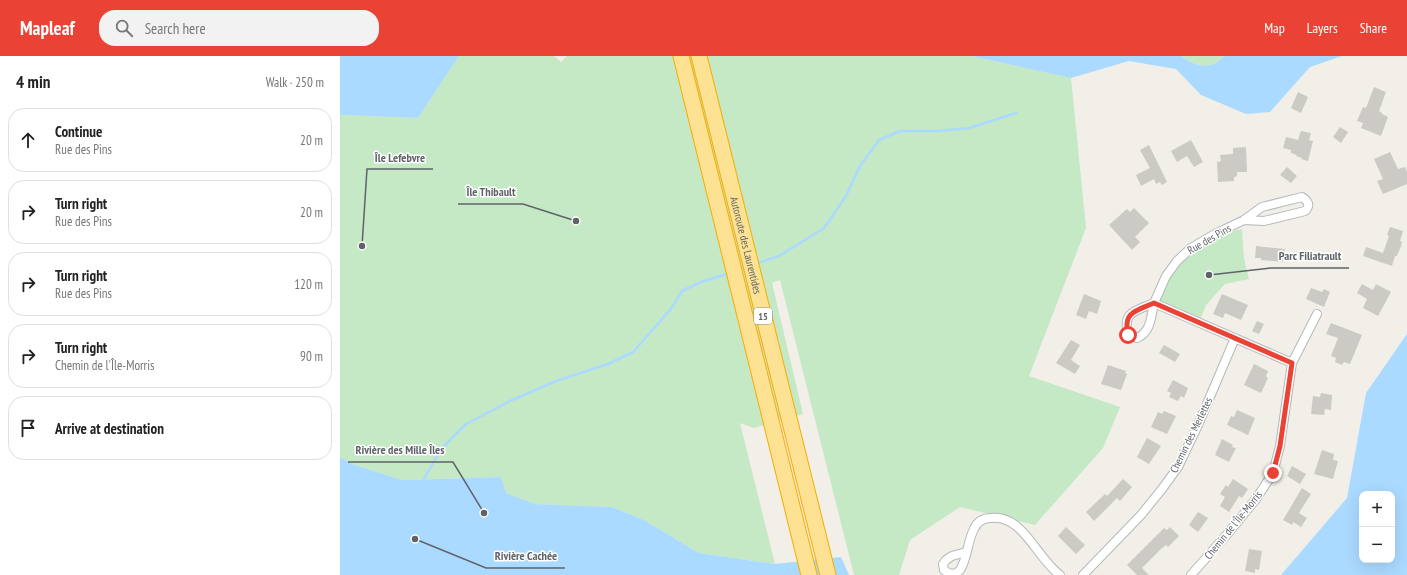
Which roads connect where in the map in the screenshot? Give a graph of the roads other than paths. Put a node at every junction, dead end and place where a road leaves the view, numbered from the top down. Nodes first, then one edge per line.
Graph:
1 (681, 56) edge
2 (699, 56) edge
3 (1244, 220) junction
4 (1317, 314) dead end
5 (1235, 338) junction
6 (1292, 363) junction
7 (966, 552) dead end
8 (809, 575) edge
9 (828, 575) edge
10 (1060, 575) edge
11 (1083, 575) edge
12 (1191, 575) edge

1 - 8 highway, Autoroute des Laurentides / 15
2 - 9 highway, Autoroute des Laurentides / 15
3 - 3 street, Rue des Pins
3 - 5 street, Rue des Pins
4 - 6 street, Chemin de l'Île-Morris
5 - 6 street, Rue des Pins
5 - 11 street, Chemin des Merlettes
6 - 12 street, Chemin de l'Île-Morris
7 - 10 street

